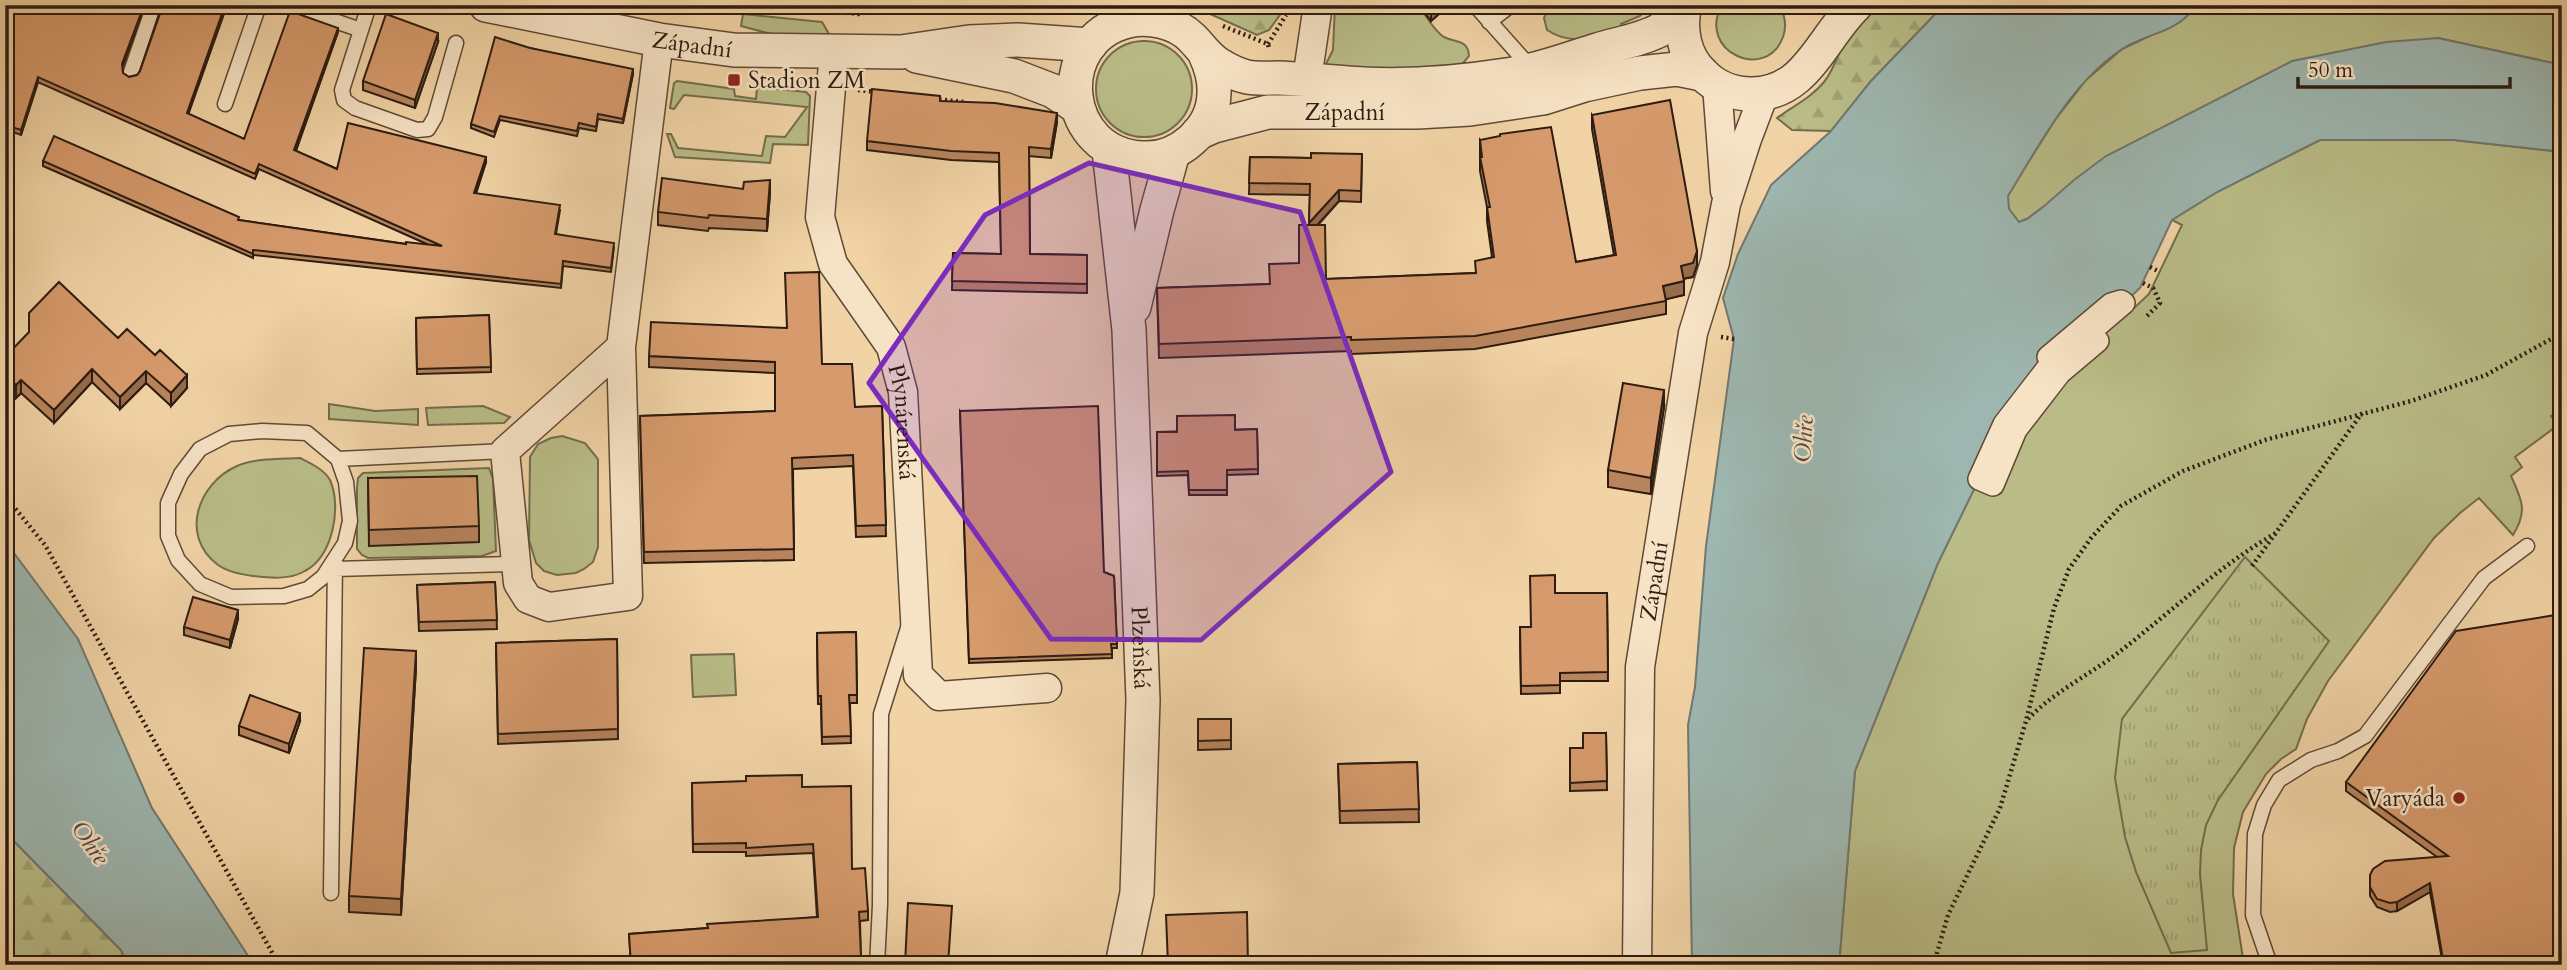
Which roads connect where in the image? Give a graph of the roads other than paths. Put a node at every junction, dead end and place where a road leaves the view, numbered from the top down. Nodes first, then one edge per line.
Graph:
1 (154, 5) edge
2 (259, 5) edge
3 (288, 5) edge
4 (369, 5) edge
5 (486, 5) edge
6 (1318, 5) edge
7 (1475, 5) edge
8 (1511, 5) edge
9 (1685, 5) edge
10 (1821, 5) edge
11 (1856, 5) edge
12 (1489, 22) junction
13 (361, 30) junction
14 (659, 40) junction
15 (456, 43) dead end
16 (1090, 45) junction
17 (1819, 49) junction
18 (834, 52) junction
19 (901, 52) junction
20 (1205, 54) junction
21 (1532, 69) junction
22 (131, 72) dead end
23 (1307, 79) junction
24 (1709, 80) junction
25 (1765, 94) junction
26 (225, 104) dead end
27 (1077, 107) junction
28 (1186, 143) junction
29 (1110, 150) junction
30 (1726, 204) junction
31 (1129, 330) junction
32 (621, 347) junction
33 (2004, 424) joint
34 (505, 451) junction
35 (338, 458) junction
36 (2527, 546) dead end
37 (514, 564) junction
38 (335, 565) junction
39 (915, 607) junction
40 (1047, 688) dead end
41 (331, 892) dead end
42 (877, 965) edge
43 (1122, 965) edge
44 (1637, 965) edge
45 (2270, 965) edge

1 - 22 lane
2 - 26 lane
3 - 13 lane
4 - 13 lane
5 - 14 street, Západní
6 - 23 street, Západní
7 - 12 lane
8 - 12 lane
9 - 21 street, Západní
9 - 24 street, Západní
10 - 17 street
11 - 17 street
12 - 21 lane
13 - 15 lane
14 - 18 street, Západní
14 - 32 street
16 - 19 street, Západní
16 - 20 street, Západní
16 - 27 street
17 - 25 street
18 - 19 street, Západní
18 - 39 street, Plynárenská
19 - 27 street, Západní
20 - 23 street, Západní
20 - 28 street
21 - 23 street, Západní
24 - 25 street, Západní
24 - 28 street, Západní
24 - 30 street, Západní
25 - 30 street, Západní
27 - 29 street
28 - 29 street, Západní
28 - 31 street, Plzeňská
29 - 31 street, Plzeňská
30 - 44 street, Západní
31 - 43 street, Plzeňská
32 - 34 street
32 - 37 street
33 - 33 street
34 - 35 lane
34 - 37 street
35 - 38 lane
35 - 38 lane
36 - 45 lane
37 - 38 lane
38 - 41 lane
39 - 40 street, Plynárenská
39 - 42 lane

